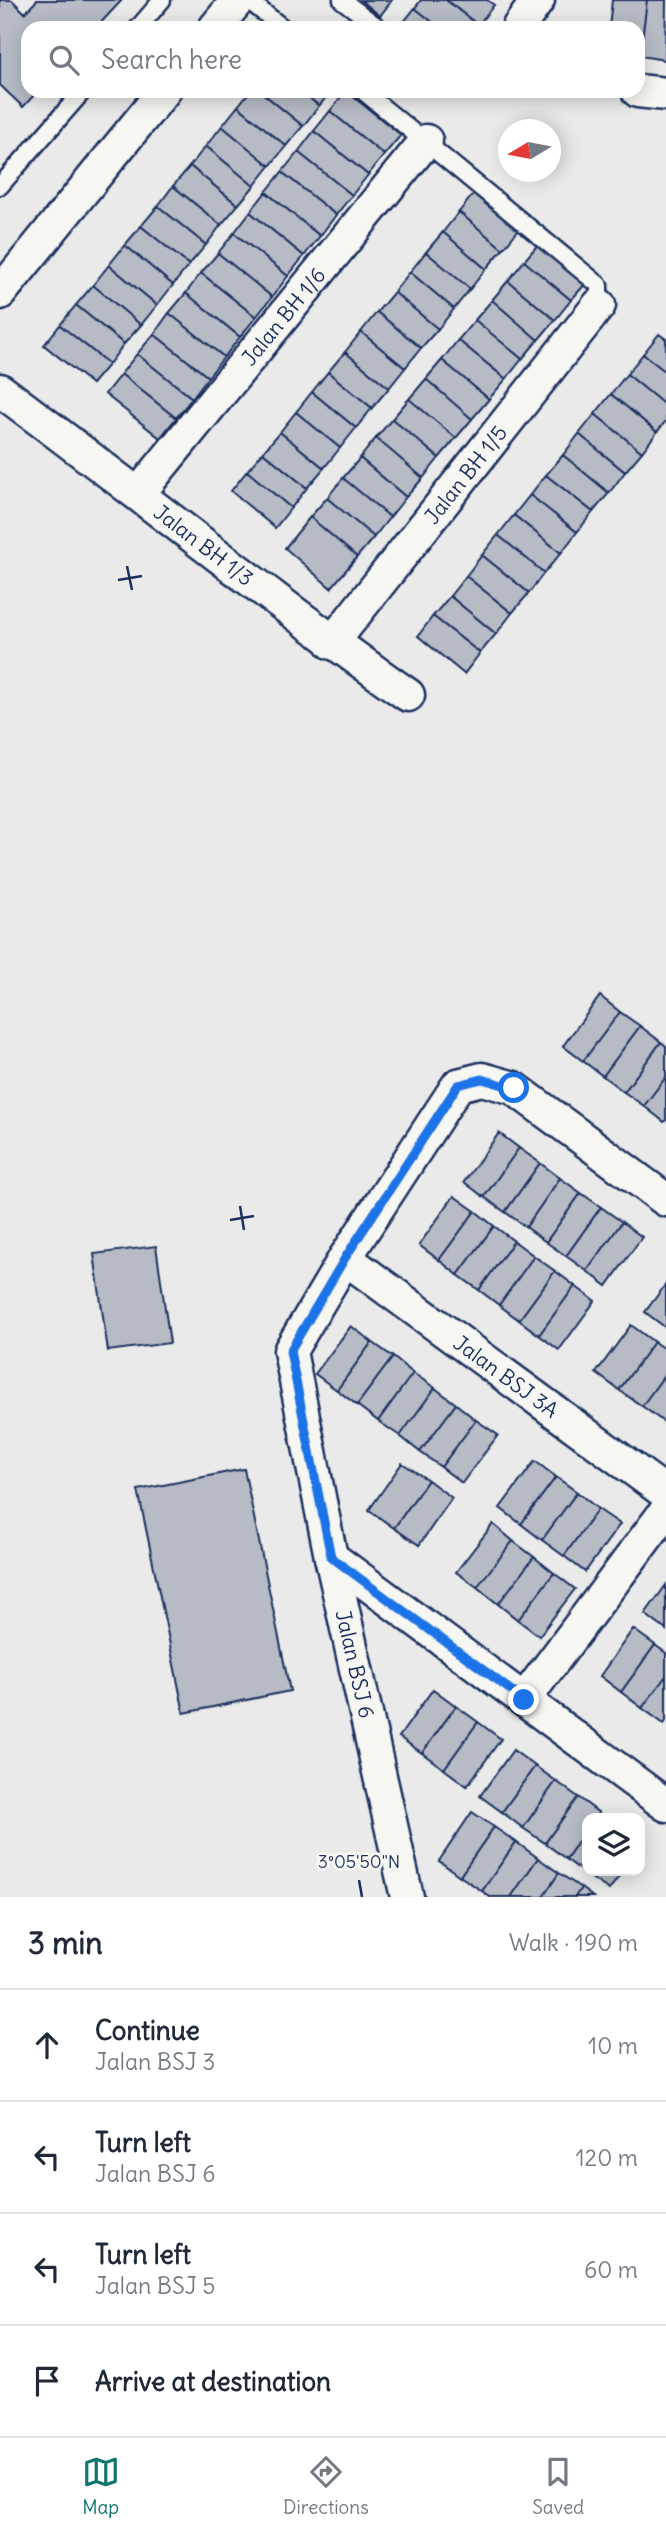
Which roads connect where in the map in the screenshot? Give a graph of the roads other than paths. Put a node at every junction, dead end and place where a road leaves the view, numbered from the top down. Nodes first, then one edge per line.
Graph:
1 (162, 0) edge
2 (238, 0) edge
3 (248, 0) edge
4 (342, 0) edge
5 (538, 0) edge
6 (144, 21) edge
7 (221, 21) edge
8 (274, 21) edge
9 (370, 21) edge
10 (523, 21) edge
11 (645, 92) edge
12 (666, 94) edge
13 (77, 98) edge
14 (158, 98) edge
15 (372, 98) edge
16 (426, 141) junction
17 (0, 186) edge
18 (0, 293) edge
19 (599, 305) joint
20 (0, 390) edge
21 (139, 493) junction
22 (332, 643) junction
23 (408, 695) dead end
24 (666, 1200) edge
25 (345, 1258) junction
26 (666, 1493) edge
27 (666, 1511) edge
28 (331, 1557) junction
29 (524, 1700) junction
30 (666, 1805) edge
31 (407, 1897) edge

1 - 6 lane
2 - 7 street
3 - 8 lane
4 - 9 lane
5 - 10 street
11 - 12 street
13 - 17 lane
14 - 18 street
15 - 16 lane
16 - 19 lane
16 - 21 street, Jalan BH 1/6
19 - 22 street, Jalan BH 1/5
20 - 21 street, Jalan BH 1/3
21 - 22 street, Jalan BH 1/3
22 - 23 street, Jalan BH 1/3
24 - 25 street, Jalan BSJ 6
25 - 26 street, Jalan BSJ 3A
25 - 28 street, Jalan BSJ 6
27 - 29 street
28 - 29 street
28 - 31 street, Jalan BSJ 6
29 - 30 street

